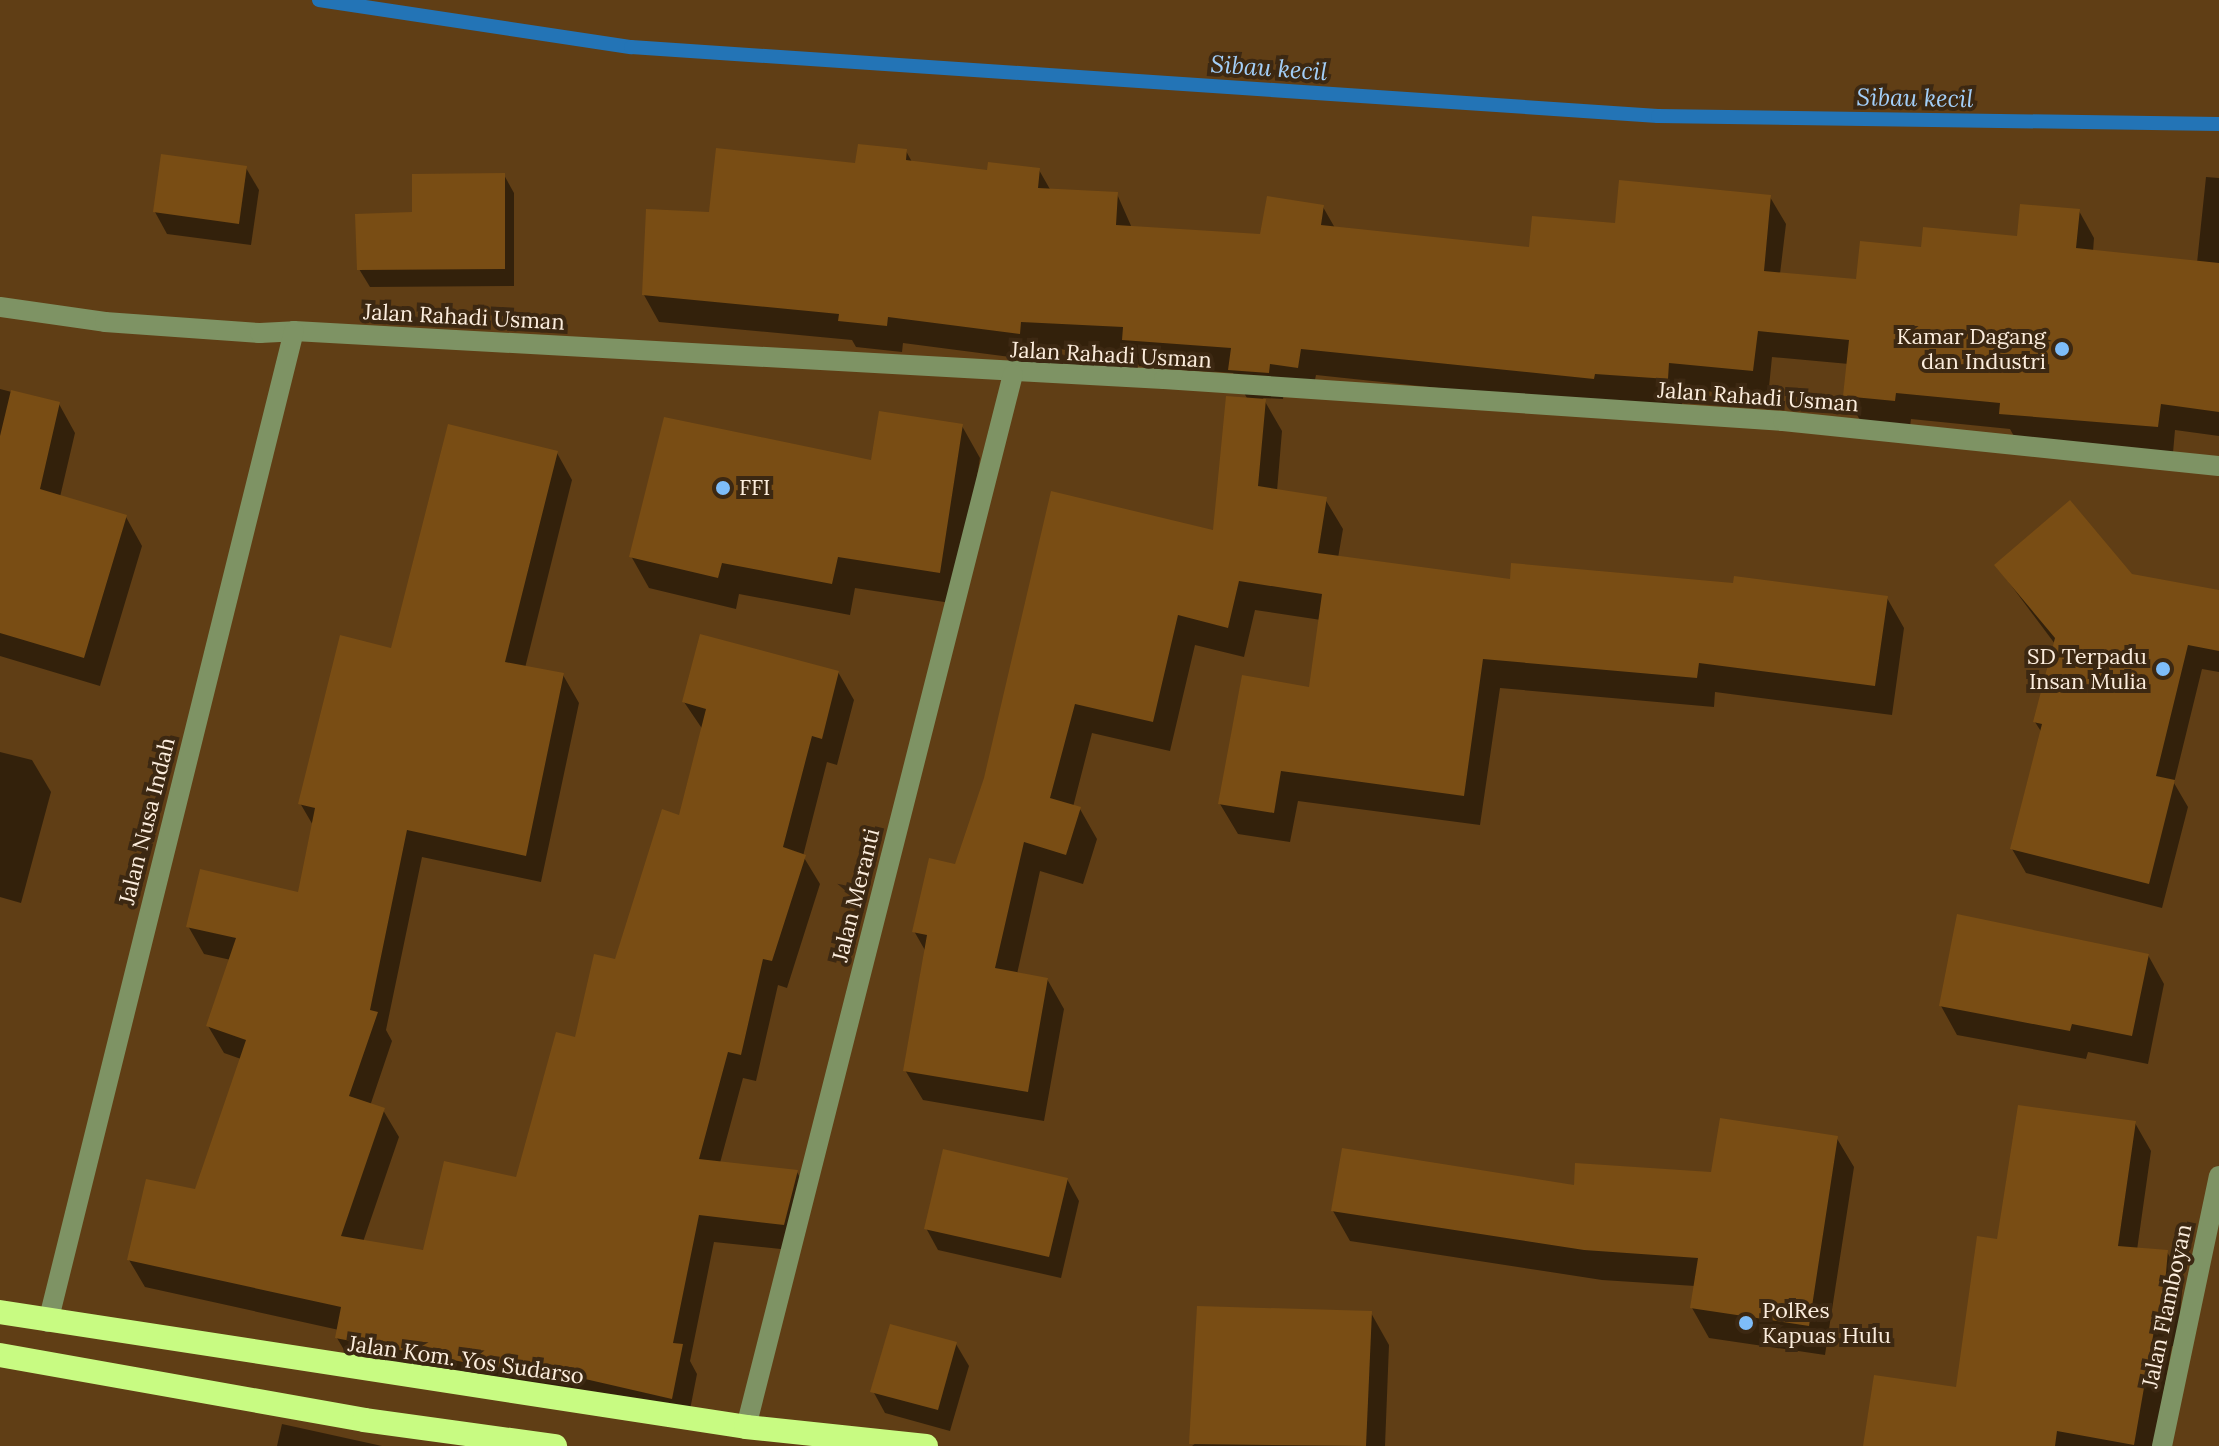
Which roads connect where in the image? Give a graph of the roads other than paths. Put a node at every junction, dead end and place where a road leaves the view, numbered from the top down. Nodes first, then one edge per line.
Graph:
1 (0, 307) edge
2 (294, 331) junction
3 (1013, 374) junction
4 (2219, 466) edge
5 (2219, 1176) edge
6 (0, 1312) edge
7 (48, 1322) junction
8 (0, 1355) edge
9 (746, 1427) junction
10 (555, 1446) edge
11 (926, 1446) edge
12 (2162, 1446) edge

1 - 2 street, Jalan Rahadi Usman
2 - 3 street, Jalan Rahadi Usman
2 - 7 street, Jalan Nusa Indah
3 - 4 street, Jalan Rahadi Usman
3 - 9 street, Jalan Meranti
5 - 12 street, Jalan Flamboyan
6 - 7 highway, Jalan Kom. Yos Sudarso
7 - 9 highway, Jalan Kom. Yos Sudarso
8 - 10 highway
9 - 11 highway, Jalan Kom. Yos Sudarso

